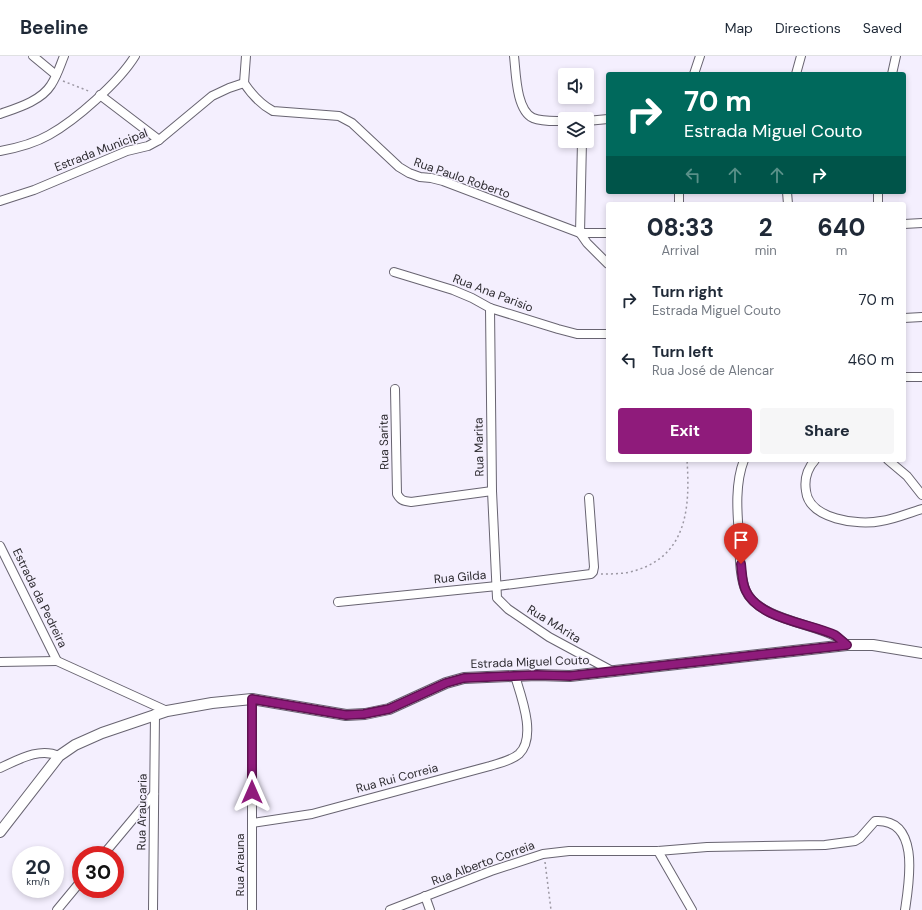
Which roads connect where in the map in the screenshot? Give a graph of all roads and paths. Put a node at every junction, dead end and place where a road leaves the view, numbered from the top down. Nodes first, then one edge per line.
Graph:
1 (33, 56) edge
2 (64, 56) edge
3 (135, 56) edge
4 (246, 56) edge
5 (514, 56) edge
6 (700, 56) edge
7 (801, 56) edge
8 (896, 56) edge
9 (695, 72) edge
10 (797, 72) edge
11 (892, 72) edge
12 (56, 76) junction
13 (244, 83) junction
14 (100, 95) junction
15 (0, 114) edge
16 (606, 120) edge
17 (558, 121) edge
18 (594, 121) edge
19 (159, 140) junction
20 (582, 148) edge
21 (0, 151) edge
22 (0, 201) edge
23 (922, 223) edge
24 (906, 224) edge
25 (580, 233) junction
26 (606, 233) edge
27 (606, 262) edge
28 (394, 272) dead end
29 (490, 308) junction
30 (922, 316) edge
31 (906, 318) edge
32 (606, 334) edge
33 (906, 377) edge
34 (922, 378) edge
35 (395, 389) dead end
36 (687, 462) edge
37 (744, 462) edge
38 (813, 462) edge
39 (890, 462) edge
40 (492, 491) junction
41 (922, 496) edge
42 (589, 498) dead end
43 (922, 510) edge
44 (0, 546) edge
45 (588, 575) junction
46 (497, 586) junction
47 (338, 602) dead end
48 (847, 645) junction
49 (922, 654) edge
50 (57, 660) junction
51 (0, 662) edge
52 (612, 671) junction
53 (515, 676) junction
54 (252, 699) junction
55 (166, 711) junction
56 (155, 714) junction
57 (59, 756) junction
58 (0, 768) edge
59 (154, 794) junction
60 (252, 823) junction
61 (0, 832) edge
62 (111, 846) edge
63 (658, 851) junction
64 (543, 854) junction
65 (72, 892) edge
66 (425, 896) junction
67 (57, 910) edge
68 (153, 910) edge
69 (252, 910) edge
70 (390, 910) edge
71 (430, 910) edge
72 (551, 910) edge
73 (692, 910) edge
74 (905, 910) edge

1 - 12 street
2 - 12 street
3 - 14 street
4 - 13 street
5 - 17 street
6 - 9 street
7 - 10 street
8 - 11 street
12 - 14 path
12 - 15 street
13 - 19 street, Estrada Municipal
13 - 25 street, Rua Paulo Roberto
14 - 19 street
14 - 21 street
16 - 18 street
19 - 22 street, Estrada Municipal
20 - 25 street
23 - 24 street
25 - 26 street
25 - 27 street
28 - 29 street, Rua Ana Parisio
29 - 32 street, Rua Ana Parisio
29 - 40 street, Rua Marita
30 - 31 street
33 - 34 street
35 - 40 street, Rua Sarita
36 - 45 path
37 - 48 street
38 - 43 street
39 - 41 street
40 - 46 street, Rua Marita
42 - 45 street
44 - 50 street, Estrada da Pedreira
45 - 46 street, Rua Gilda
46 - 47 street, Rua Gilda
46 - 52 street, Rua MArita
48 - 49 street, Estrada Miguel Couto
48 - 52 street, Estrada Miguel Couto
50 - 51 street
50 - 55 street, Estrada da Pedreira
52 - 53 street, Estrada Miguel Couto
53 - 54 street, Estrada Miguel Couto
53 - 60 street, Rua Rui Correia
54 - 55 street, Estrada Miguel Couto
54 - 60 street, Rua Arauna
55 - 56 street, Estrada Miguel Couto
56 - 57 street, Estrada Miguel Couto
56 - 59 street, Rua Araucaria
57 - 58 street
57 - 61 street, Estrada Miguel Couto
59 - 62 street
59 - 68 street, Rua Araucaria
60 - 69 street, Rua Arauna
63 - 64 street, Rua Alberto Correia
63 - 73 street
63 - 74 street, Rua Alberto Correia
64 - 66 street, Rua Alberto Correia
64 - 72 path
65 - 67 street
66 - 70 street, Rua Alberto Correia
66 - 71 street

